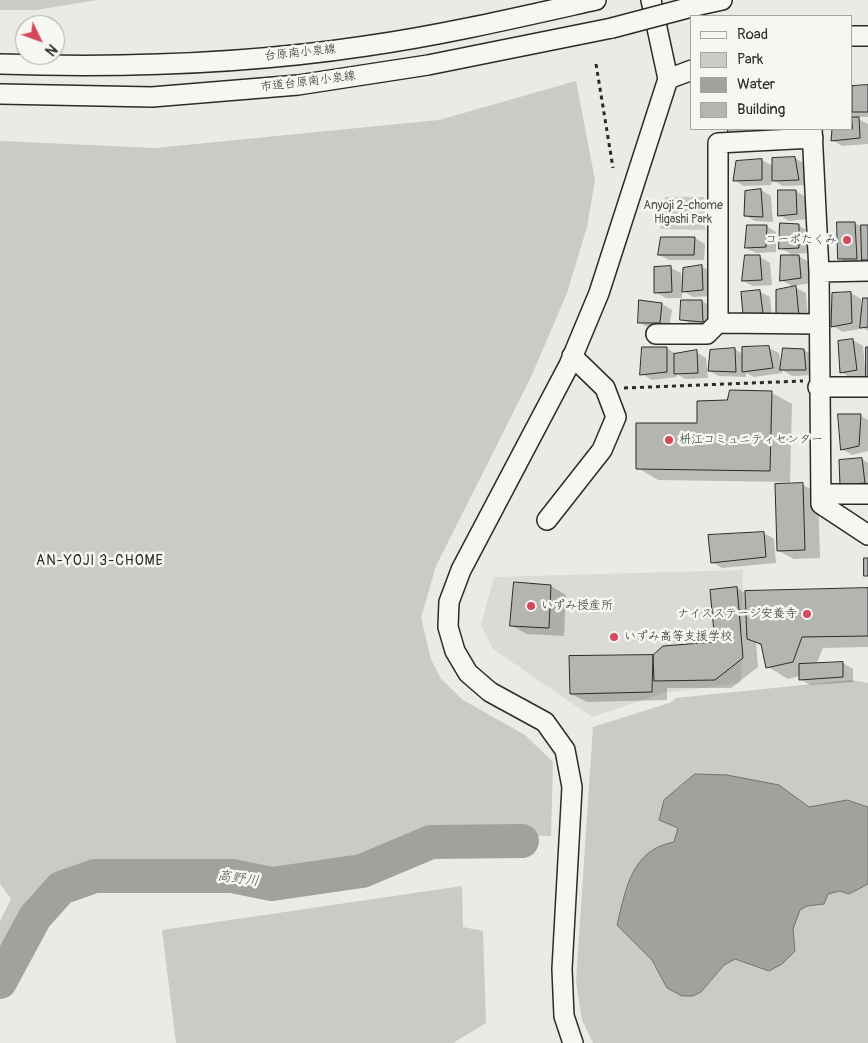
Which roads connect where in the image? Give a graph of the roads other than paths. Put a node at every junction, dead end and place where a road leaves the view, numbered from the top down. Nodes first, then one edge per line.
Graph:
1 (596, 0) edge
2 (652, 0) edge
3 (722, 0) edge
4 (853, 36) edge
5 (868, 36) edge
6 (0, 64) edge
7 (690, 71) edge
8 (668, 79) junction
9 (0, 94) edge
10 (813, 133) edge
11 (868, 271) edge
12 (819, 272) junction
13 (718, 323) junction
14 (818, 324) junction
15 (656, 334) dead end
16 (572, 356) junction
17 (818, 384) junction
18 (868, 387) edge
19 (821, 494) junction
20 (868, 494) edge
21 (547, 520) dead end
22 (868, 535) edge
23 (573, 1043) edge

1 - 6 street, 台原南小泉線
2 - 8 street
3 - 9 street, 市道台原南小泉線, bridge
4 - 5 street
7 - 8 street
8 - 16 street
10 - 12 street
10 - 13 street
11 - 12 street
12 - 14 street
13 - 14 street
13 - 15 street
14 - 17 street
16 - 21 street
16 - 23 street
17 - 18 street
17 - 19 street
19 - 20 street
19 - 22 street

